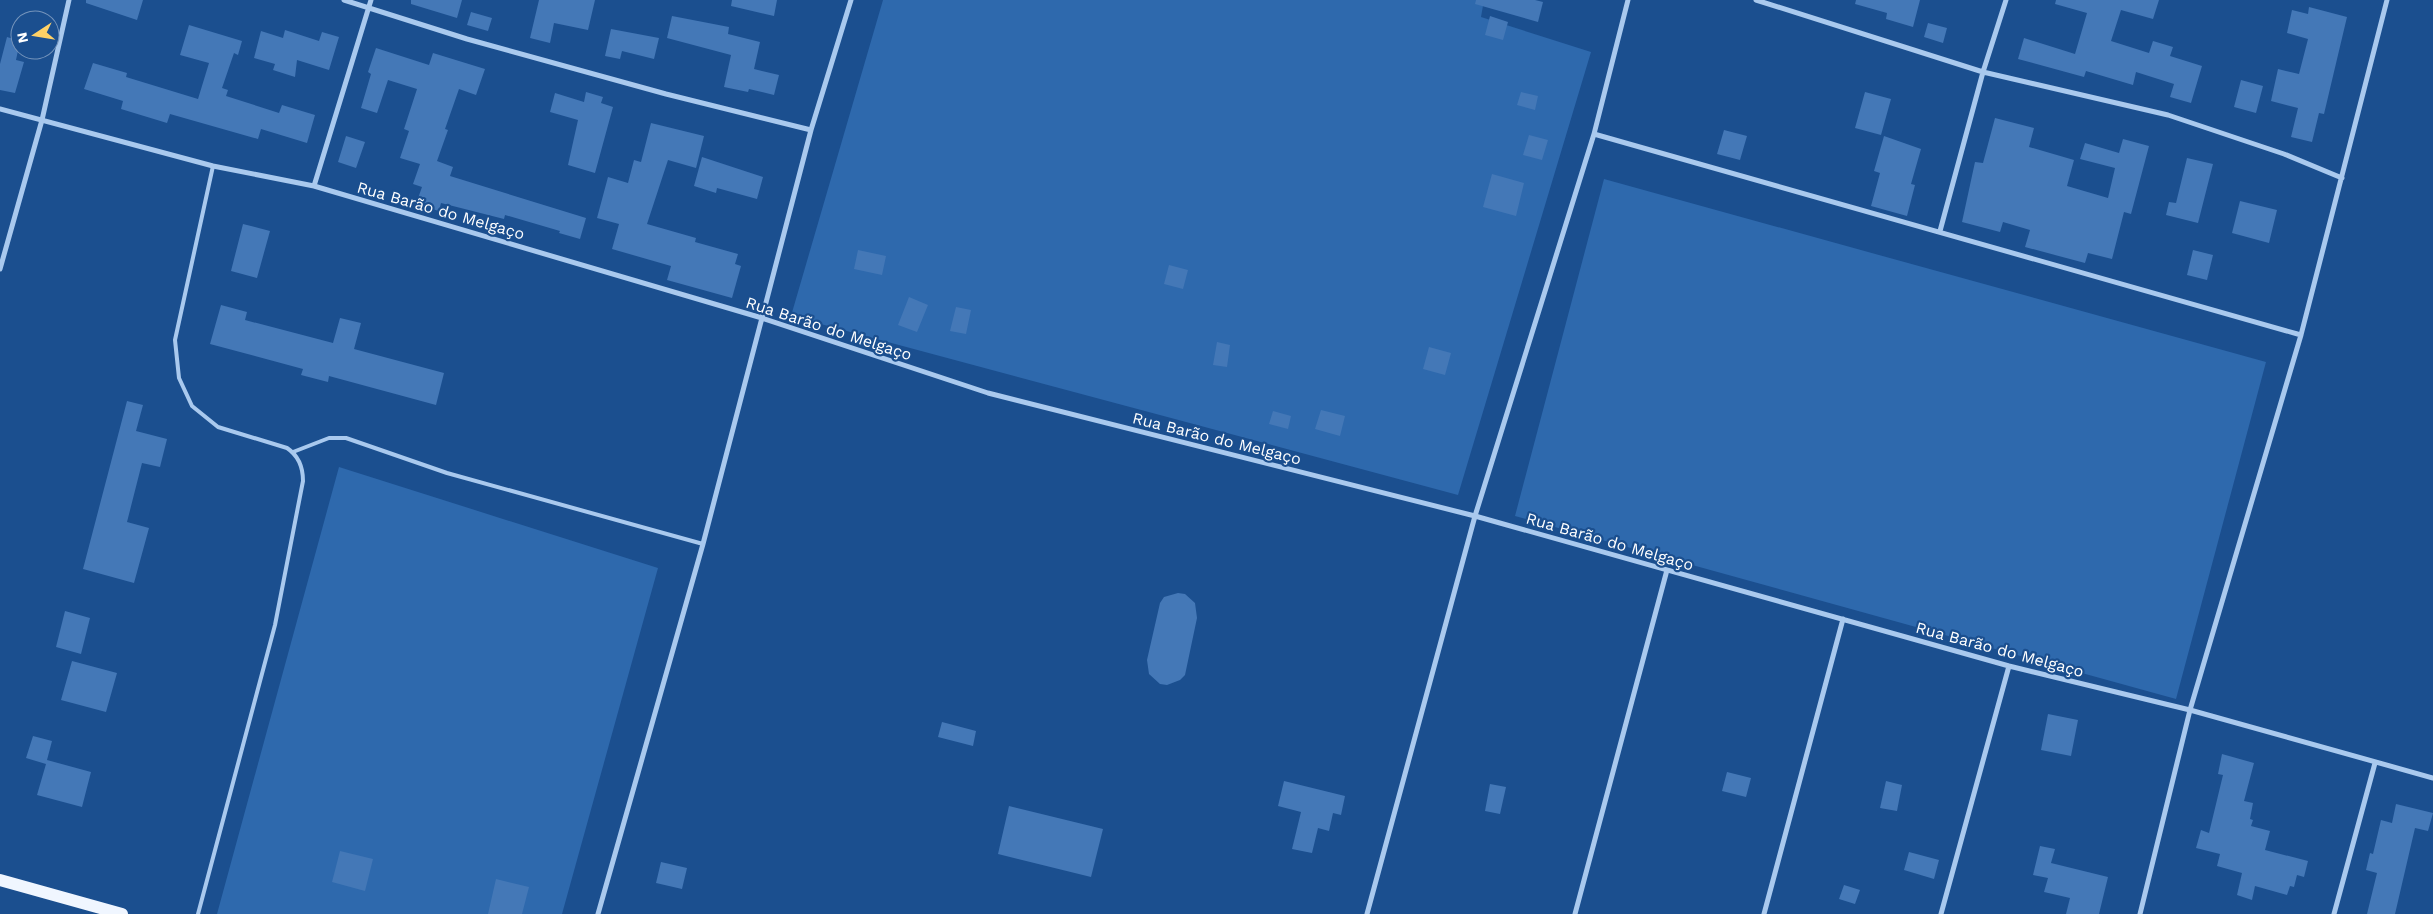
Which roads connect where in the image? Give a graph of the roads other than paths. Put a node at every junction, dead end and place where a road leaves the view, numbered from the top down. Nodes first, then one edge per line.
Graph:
1 (69, 0) edge
2 (344, 0) edge
3 (371, 0) edge
4 (851, 0) edge
5 (1628, 0) edge
6 (1756, 0) edge
7 (2006, 0) edge
8 (2387, 0) edge
9 (368, 7) junction
10 (1983, 72) junction
11 (0, 109) edge
12 (42, 120) junction
13 (811, 130) junction
14 (1594, 134) junction
15 (213, 166) junction
16 (2342, 178) junction
17 (314, 186) junction
18 (1940, 232) junction
19 (0, 269) edge
20 (762, 318) junction
21 (2301, 335) junction
22 (293, 452) junction
23 (1475, 516) junction
24 (702, 544) junction
25 (1667, 570) junction
26 (1843, 620) junction
27 (2009, 666) junction
28 (2190, 710) junction
29 (2375, 763) junction
30 (2433, 778) edge
31 (0, 880) edge
32 (122, 914) edge
33 (198, 914) edge
34 (598, 914) edge
35 (1367, 914) edge
36 (1575, 914) edge
37 (1764, 914) edge
38 (1941, 914) edge
39 (2140, 914) edge
40 (2334, 914) edge

1 - 12 street
2 - 9 street
3 - 9 street
4 - 13 street
5 - 14 street
6 - 10 street
7 - 10 street
8 - 16 street
9 - 13 street
9 - 17 street
10 - 16 street
10 - 18 street
11 - 12 street, Rua Barão do Melgaço
12 - 15 street, Rua Barão do Melgaço
12 - 19 street
13 - 20 street
14 - 18 street
14 - 23 street
15 - 17 street, Rua Barão do Melgaço
15 - 22 lane
16 - 21 street
17 - 20 street, Rua Barão do Melgaço
18 - 21 street
20 - 23 street, Rua Barão do Melgaço
20 - 24 street
21 - 28 street
22 - 24 lane
22 - 33 lane
23 - 25 street, Rua Barão do Melgaço
23 - 35 street
24 - 34 street
25 - 26 street, Rua Barão do Melgaço
25 - 36 street
26 - 27 street, Rua Barão do Melgaço
26 - 37 street
27 - 28 street, Rua Barão do Melgaço
27 - 38 street
28 - 29 street, Rua Barão do Melgaço
28 - 39 street
29 - 30 street, Rua Barão do Melgaço
29 - 40 street
31 - 32 main road

